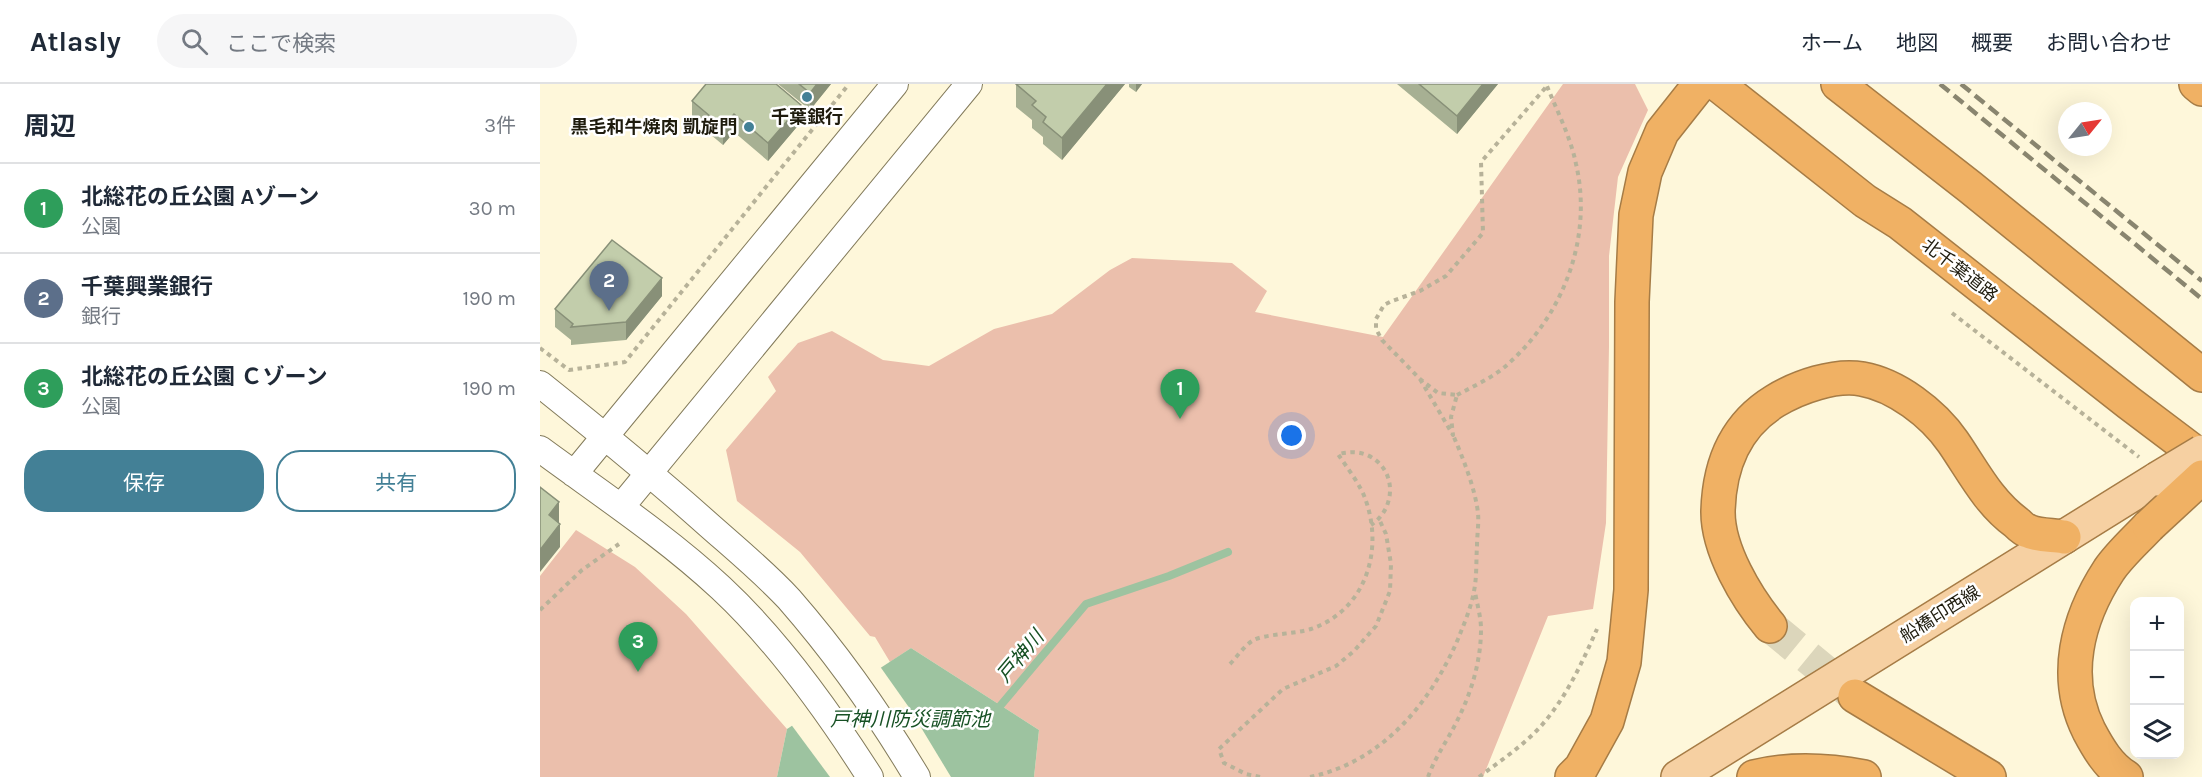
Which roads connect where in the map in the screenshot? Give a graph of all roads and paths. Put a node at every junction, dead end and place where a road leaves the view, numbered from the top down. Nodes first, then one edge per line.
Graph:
1 (849, 84) edge
2 (895, 84) edge
3 (969, 84) edge
4 (1700, 84) edge
5 (1717, 84) edge
6 (1838, 84) edge
7 (2196, 84) edge
8 (1548, 85) edge
9 (2202, 89) edge
10 (1865, 201) junction
11 (1952, 313) dead end
12 (540, 348) edge
13 (2202, 375) edge
14 (1420, 379) junction
15 (540, 384) edge
16 (1457, 395) junction
17 (1453, 435) junction
18 (606, 436) junction
19 (540, 449) edge
20 (2202, 452) edge
21 (2202, 458) edge
22 (2152, 470) junction
23 (649, 472) junction
24 (574, 474) junction
25 (2202, 477) edge
26 (2202, 485) edge
27 (621, 507) junction
28 (1379, 519) junction
29 (1371, 525) junction
30 (2064, 537) junction
31 (619, 544) dead end
32 (1474, 591) junction
33 (540, 610) edge
34 (1599, 624) dead end
35 (1770, 626) tunnel mouth
36 (1230, 664) dead end
37 (1855, 696) tunnel mouth
38 (870, 777) edge
39 (917, 777) edge
40 (1260, 777) edge
41 (1310, 777) edge
42 (1428, 777) edge
43 (1479, 777) edge
44 (1572, 777) edge
45 (1678, 777) edge
46 (1754, 777) edge
47 (1864, 777) edge
48 (1989, 777) edge
49 (2126, 777) edge

1 - 12 path
2 - 18 street
3 - 23 street
4 - 44 highway
5 - 10 highway, 北千葉道路
6 - 13 highway
7 - 9 highway
8 - 14 path
8 - 16 path
10 - 21 highway, 北千葉道路
10 - 26 highway
11 - 22 path
14 - 16 path
14 - 17 path
15 - 18 street
16 - 17 path
17 - 32 path
18 - 23 street
18 - 24 street
19 - 24 street
20 - 22 main road, 船橋印西線, bridge
22 - 30 main road, 船橋印西線
23 - 27 street
23 - 39 street
24 - 27 street
25 - 49 highway, bridge
27 - 38 street
28 - 29 path
28 - 29 path
28 - 40 path
29 - 36 path
30 - 35 highway
30 - 45 main road, 船橋印西線
31 - 33 path
32 - 41 path
32 - 42 path
34 - 43 path
37 - 48 highway
46 - 47 highway

